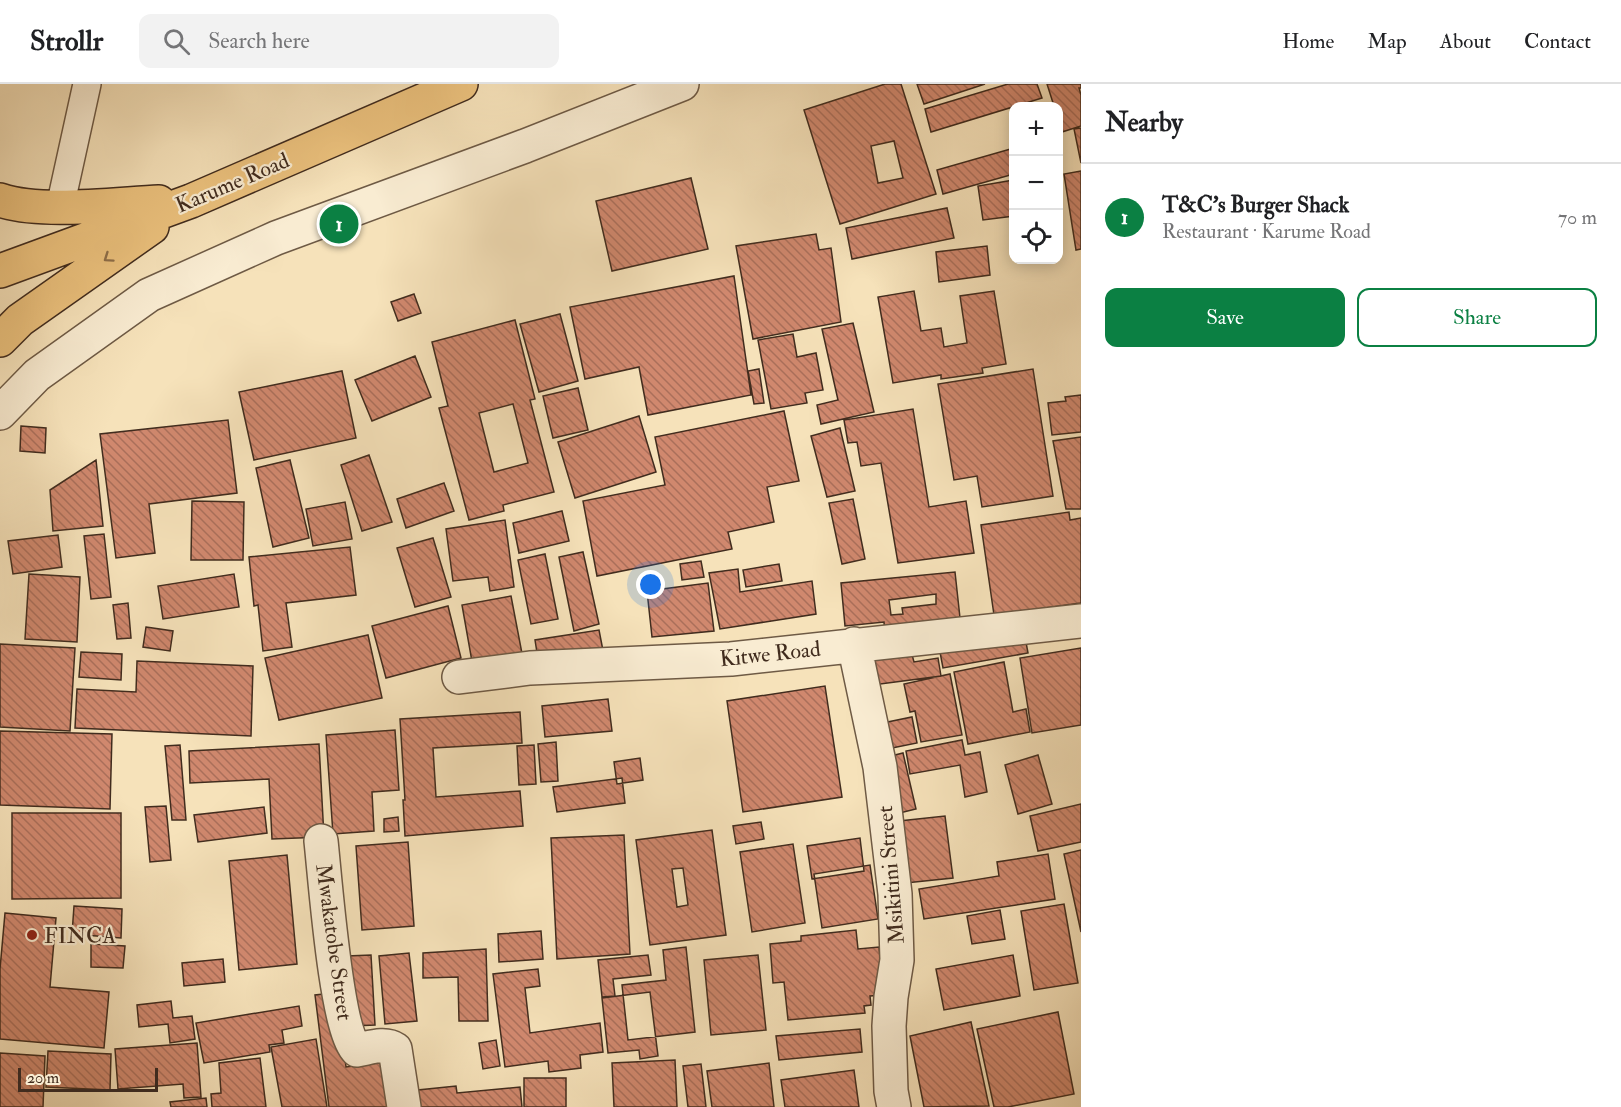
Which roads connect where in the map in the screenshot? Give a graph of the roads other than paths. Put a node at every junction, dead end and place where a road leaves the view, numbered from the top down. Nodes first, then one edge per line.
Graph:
1 (87, 84) edge
2 (461, 84) edge
3 (682, 84) edge
4 (0, 200) edge
5 (191, 201) junction
6 (60, 207) junction
7 (0, 271) edge
8 (0, 340) edge
9 (0, 413) edge
10 (1081, 621) edge
11 (854, 644) junction
12 (459, 677) dead end
13 (321, 841) dead end
14 (404, 1107) edge
15 (894, 1107) edge

1 - 6 lane
2 - 5 highway, Karume Road
3 - 9 street
4 - 6 highway
5 - 6 highway
5 - 7 highway, Karume Road
5 -> 8 highway
10 - 11 street, Kitwe Road
11 - 12 street, Kitwe Road
11 - 15 street, Msikitini Street
13 - 14 street, Mwakatobe Street

